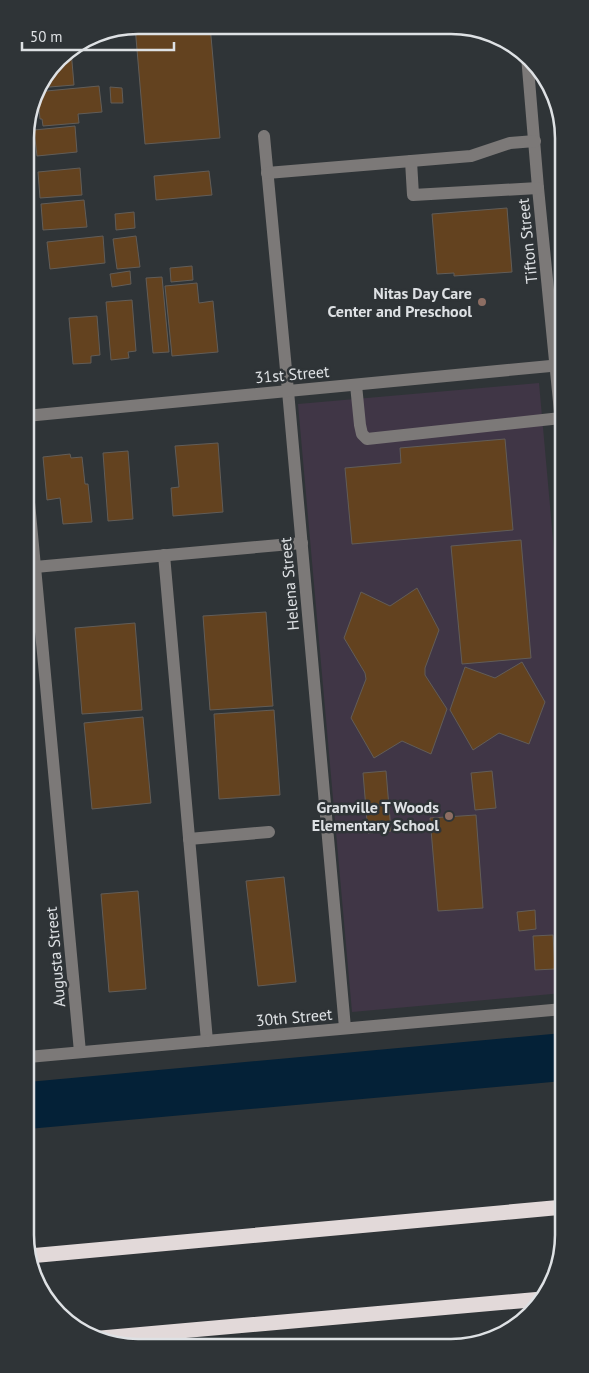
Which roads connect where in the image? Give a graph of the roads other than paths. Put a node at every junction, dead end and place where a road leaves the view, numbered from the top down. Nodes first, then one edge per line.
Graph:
1 (528, 68) edge
2 (264, 136) dead end
3 (535, 141) junction
4 (411, 161) junction
5 (267, 173) junction
6 (538, 188) junction
7 (555, 338) edge
8 (555, 365) edge
9 (356, 384) junction
10 (288, 391) junction
11 (34, 415) edge
12 (555, 419) edge
13 (302, 543) junction
14 (164, 555) junction
15 (34, 556) edge
16 (35, 567) junction
17 (269, 832) dead end
18 (189, 839) junction
19 (555, 1010) edge
20 (345, 1028) junction
21 (207, 1041) junction
22 (80, 1052) junction
23 (34, 1056) edge
24 (555, 1208) edge
25 (36, 1255) edge
26 (532, 1300) edge
27 (116, 1337) edge

1 - 3 street, Tifton Street
2 - 5 street, Helena Street
3 - 4 street
3 - 6 street, Tifton Street
4 - 5 street
4 - 6 street
5 - 10 street, Helena Street
6 - 7 street, Tifton Street
8 - 9 street, 31st Street
9 - 10 street, 31st Street
9 - 12 street
10 - 11 street, 31st Street
10 - 13 street, Helena Street
13 - 14 street
13 - 20 street, Helena Street
14 - 16 street
14 - 18 street
15 - 16 street, Augusta Street
16 - 22 street, Augusta Street
17 - 18 street
18 - 21 street
19 - 20 street, 30th Street
20 - 21 street, 30th Street
21 - 22 street, 30th Street
22 - 23 street, 30th Street
24 - 25 highway
26 - 27 highway

